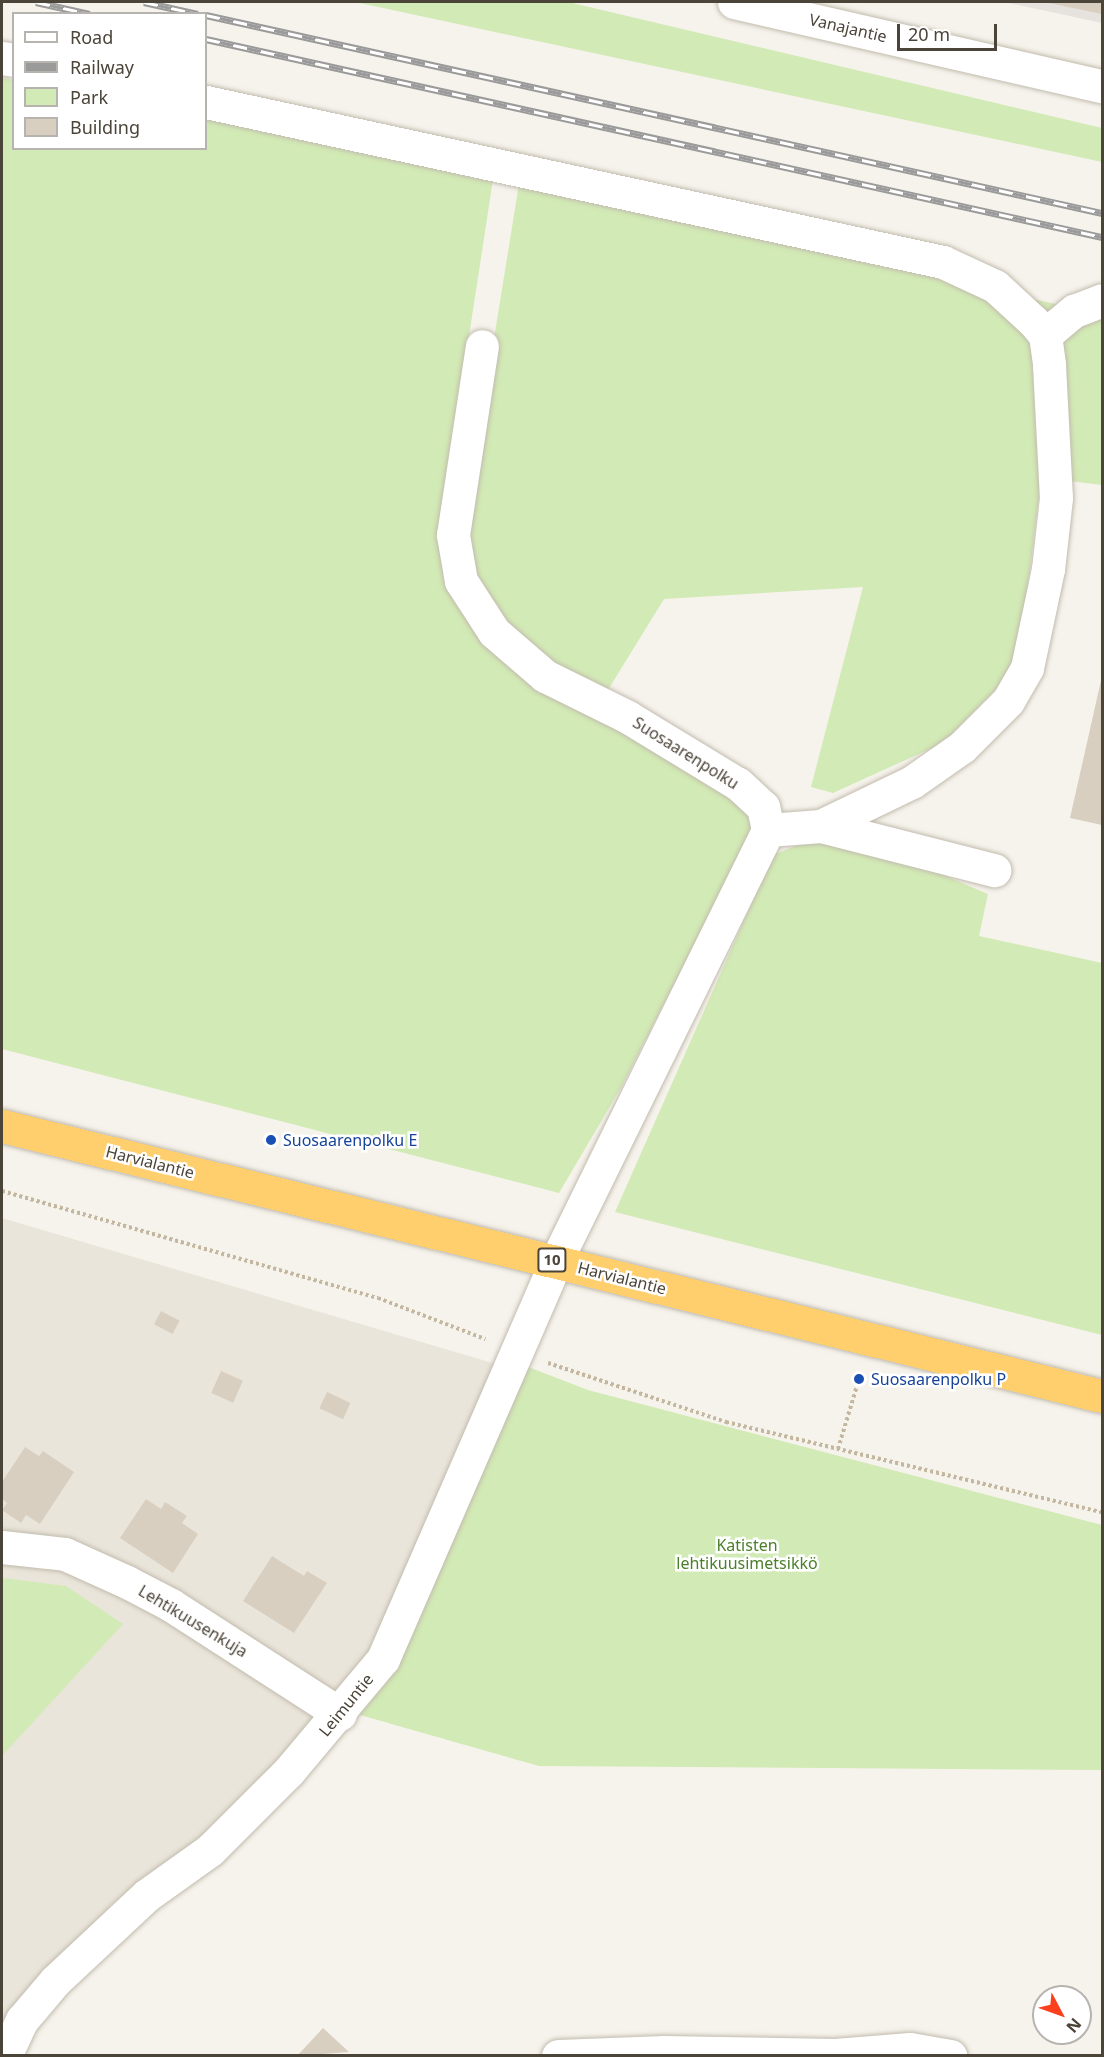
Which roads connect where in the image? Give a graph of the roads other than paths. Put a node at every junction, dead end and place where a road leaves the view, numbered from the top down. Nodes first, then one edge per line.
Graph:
1 (734, 2) edge
2 (1102, 86) edge
3 (207, 102) edge
4 (1102, 300) edge
5 (1045, 335) junction
6 (482, 346) dead end
7 (821, 826) junction
8 (768, 830) junction
9 (994, 870) dead end
10 (2, 1126) edge
11 (556, 1261) junction
12 (1102, 1396) edge
13 (2, 1547) edge
14 (340, 1714) junction
15 (5, 2055) edge
16 (558, 2055) edge
17 (950, 2055) edge

1 - 2 street, Vanajantie
3 - 5 street
4 - 5 street
5 - 7 street
6 - 8 street, Suosaarenpolku
7 - 8 street
7 - 9 street
8 - 11 street
10 - 11 highway, Harvialantie / 10
11 - 12 highway, Harvialantie / 10
11 - 14 street, Leimuntie
13 - 14 street, Lehtikuusenkuja
14 - 15 street, Leimuntie
16 - 17 street

